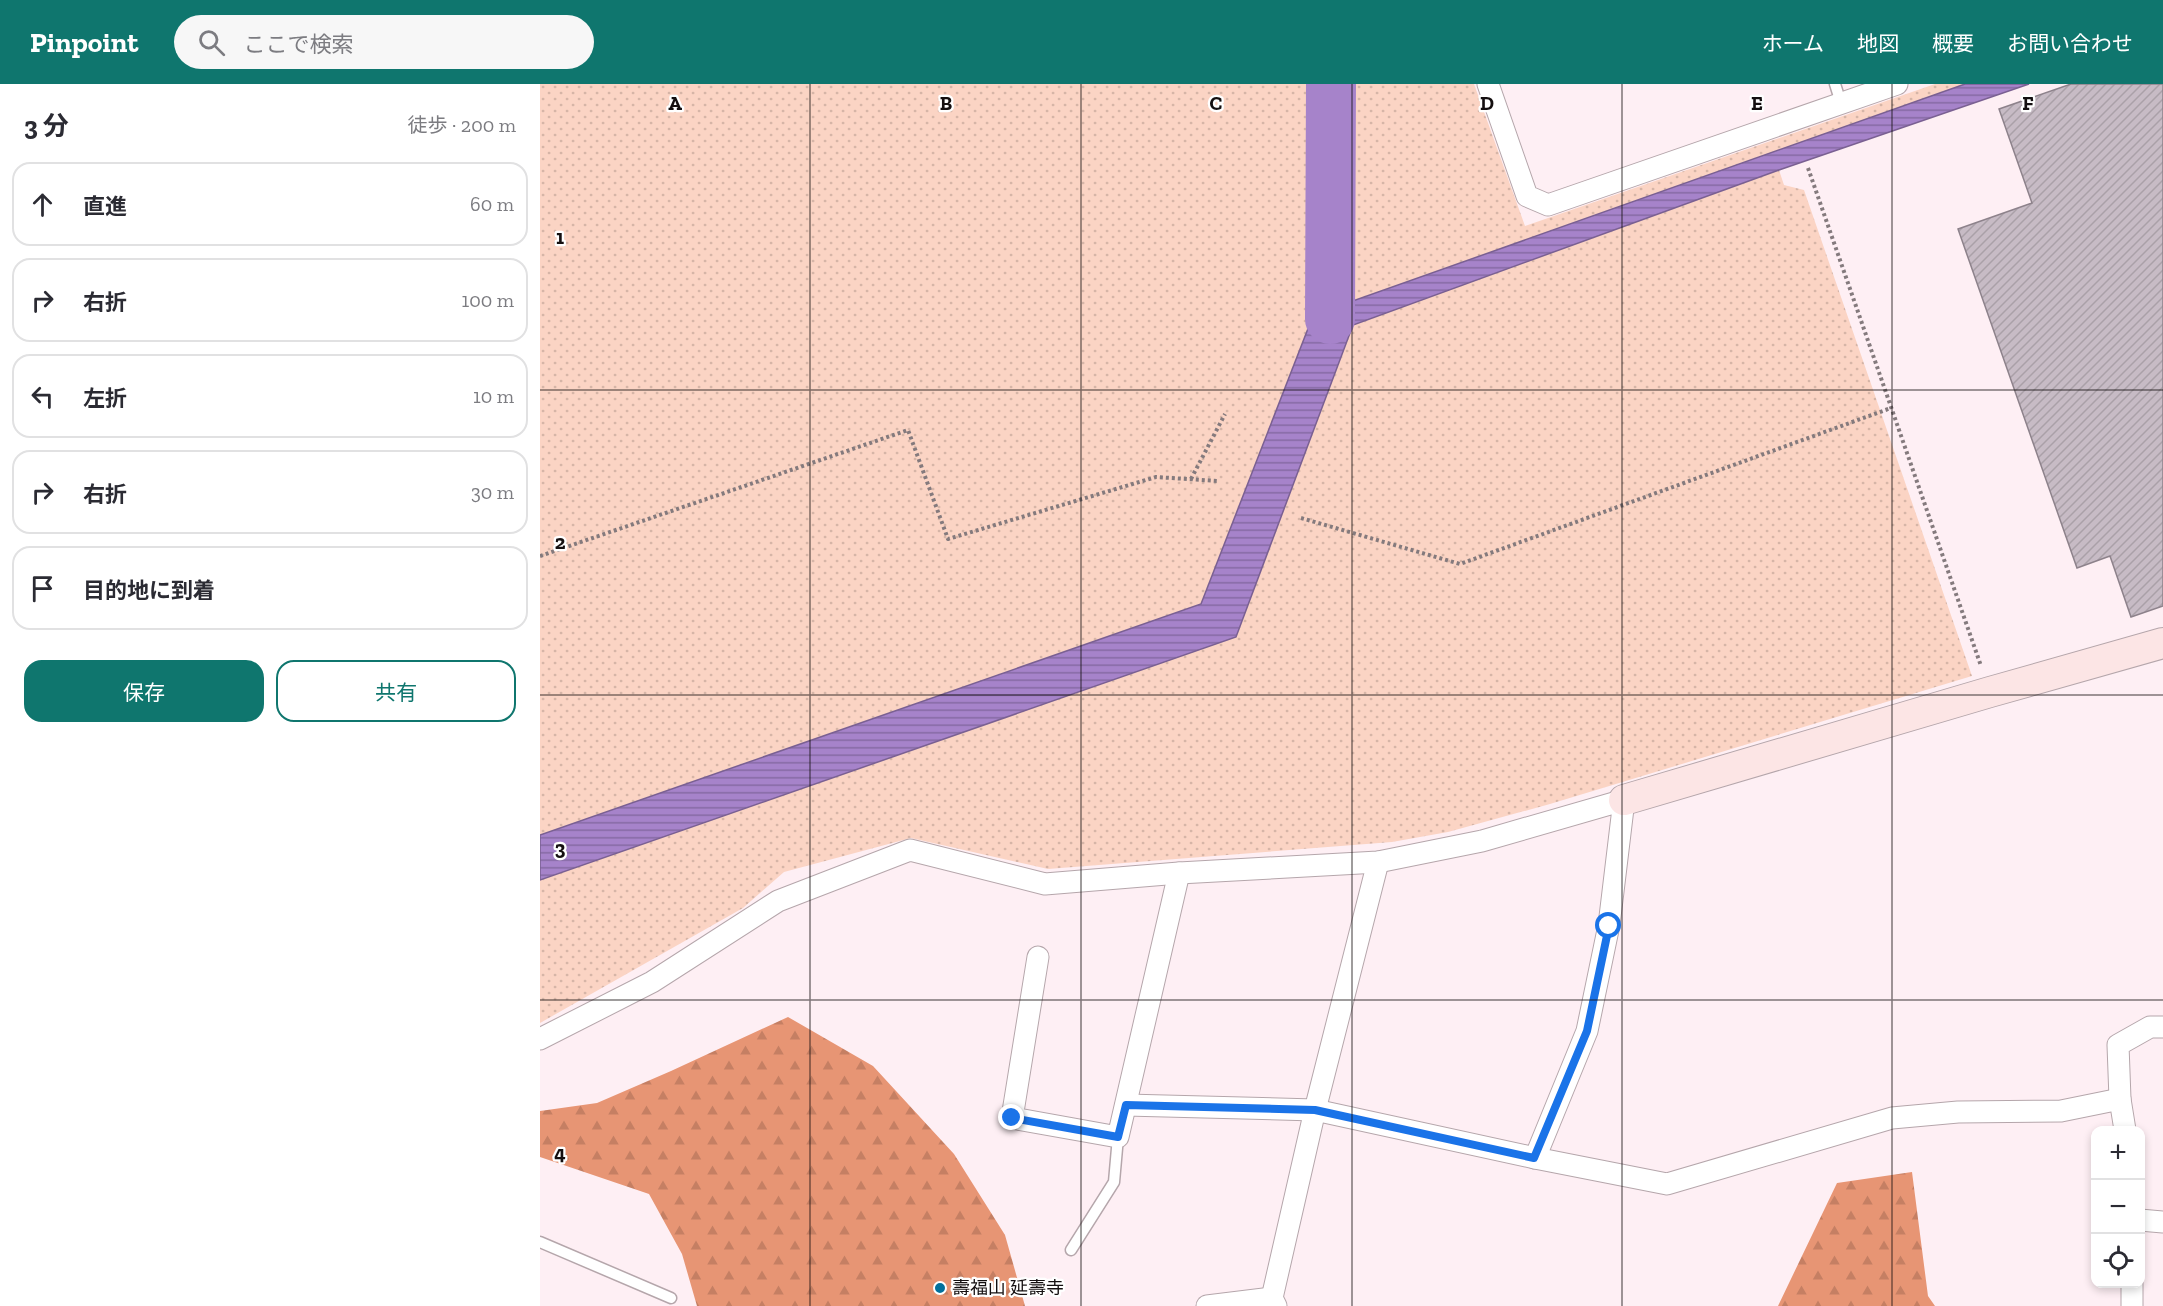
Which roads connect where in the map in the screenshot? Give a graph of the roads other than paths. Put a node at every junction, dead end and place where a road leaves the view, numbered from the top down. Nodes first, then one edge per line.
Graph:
1 (1488, 84) edge
2 (1897, 84) edge
3 (1838, 94) edge
4 (2163, 643) edge
5 (1624, 800) junction
6 (1378, 862) junction
7 (1179, 873) junction
8 (1038, 957) dead end
9 (2163, 1027) edge
10 (540, 1039) edge
11 (2120, 1099) junction
12 (1126, 1105) junction
13 (1315, 1110) junction
14 (2124, 1126) edge
15 (1118, 1137) junction
16 (1534, 1158) junction
17 (2145, 1220) edge
18 (2163, 1222) edge
19 (540, 1242) edge
20 (1071, 1250) dead end
21 (2133, 1288) edge
22 (670, 1299) dead end
23 (1274, 1302) edge
24 (1207, 1306) edge
25 (2132, 1306) edge

1 - 3 street
2 - 3 street
4 - 5 street
5 - 6 street
5 - 16 street
6 - 7 street
6 - 13 street
7 - 10 street
7 - 12 street
8 - 15 street
9 - 11 street
11 - 14 street
11 - 16 street
12 - 13 street
12 - 15 street
13 - 16 street
13 - 23 street
15 - 20 lane
17 - 18 street
19 - 22 lane
21 - 25 street
23 - 24 street

